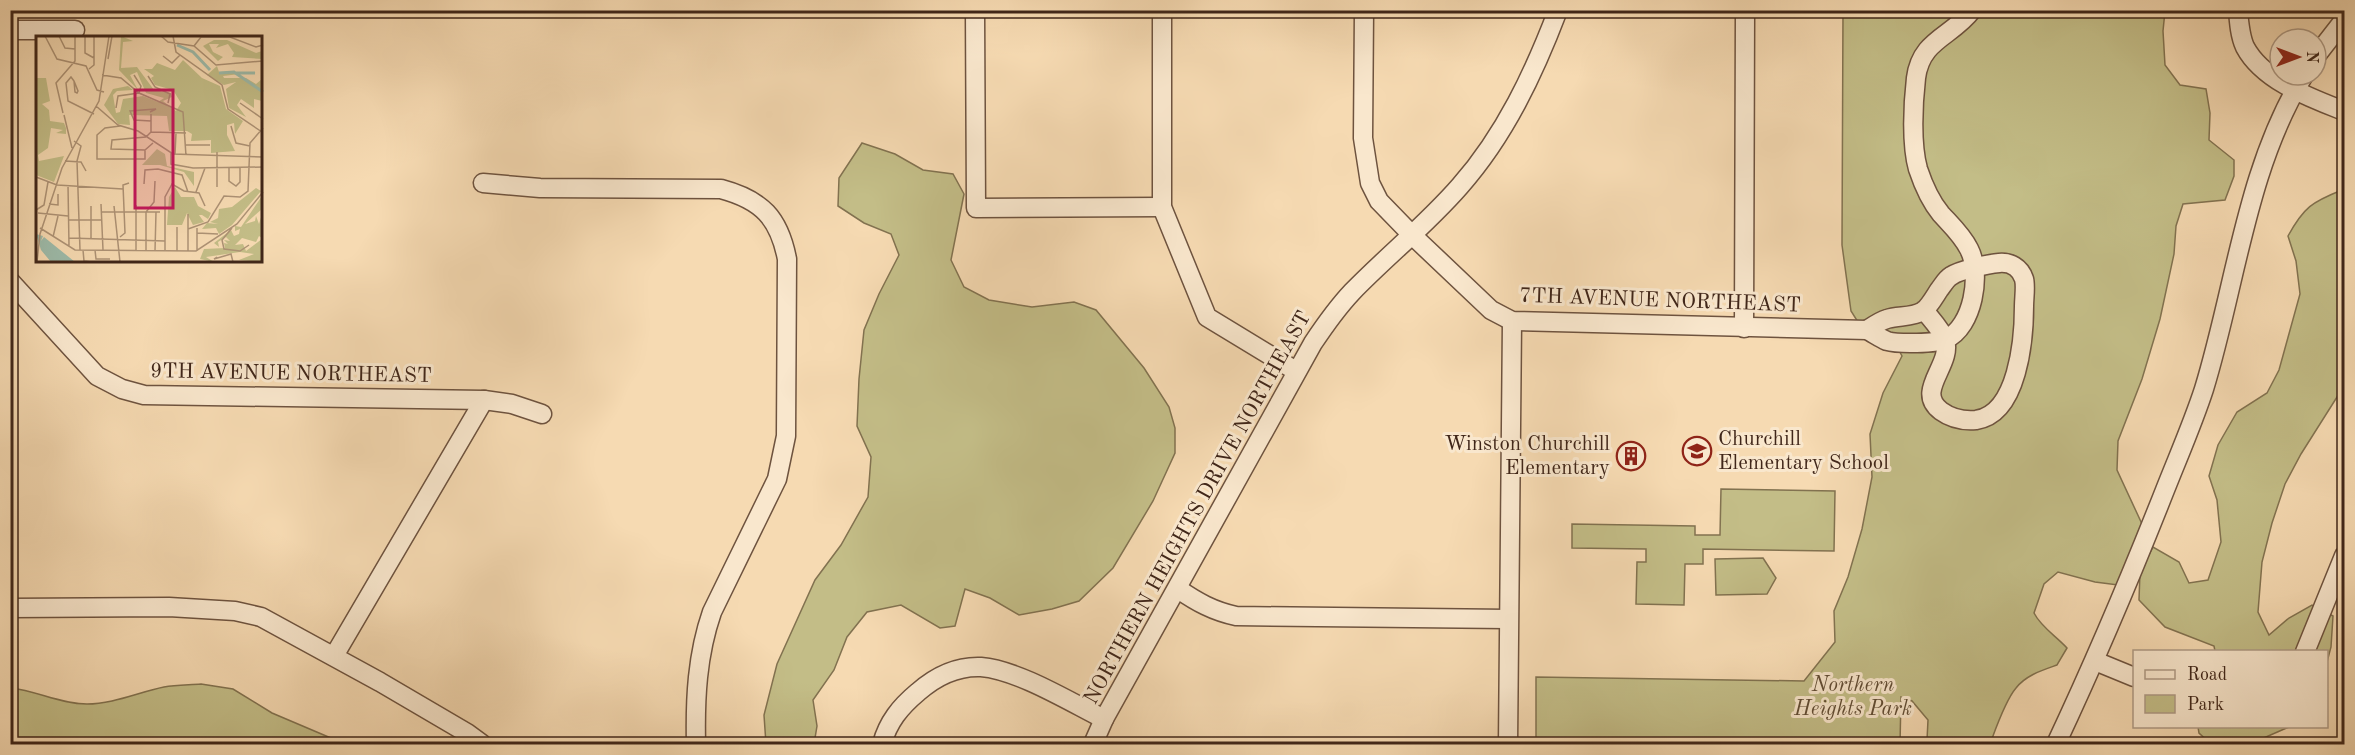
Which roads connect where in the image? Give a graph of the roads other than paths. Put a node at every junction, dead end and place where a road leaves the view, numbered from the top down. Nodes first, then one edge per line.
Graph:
1 (975, 10) edge
2 (1162, 10) edge
3 (1364, 10) edge
4 (1558, 10) edge
5 (1745, 10) edge
6 (1972, 10) edge
7 (2238, 10) edge
8 (2344, 20) edge
9 (10, 30) edge
10 (75, 30) dead end
11 (2328, 41) edge
12 (2268, 72) edge
13 (2298, 87) edge
14 (2308, 87) edge
15 (2344, 111) edge
16 (483, 183) dead end
17 (1162, 207) junction
18 (1412, 235) junction
19 (1973, 269) junction
20 (10, 281) edge
21 (1924, 310) junction
22 (1512, 321) junction
23 (1744, 328) junction
24 (1867, 330) junction
25 (1945, 340) junction
26 (1296, 371) junction
27 (484, 400) junction
28 (542, 414) dead end
29 (2344, 556) edge
30 (1178, 589) junction
31 (10, 608) edge
32 (1508, 619) junction
33 (2305, 650) edge
34 (334, 656) junction
35 (2095, 661) junction
36 (2133, 677) edge
37 (1104, 719) junction
38 (482, 744) edge
39 (696, 744) edge
40 (882, 744) edge
41 (1093, 744) edge
42 (1508, 744) edge
43 (2056, 744) edge

1 - 17 street
2 - 17 street
3 - 18 street, 7TH AVENUE NORTHEAST
4 - 18 street, NORTHERN HEIGHTS DRIVE NORTHEAST
5 - 23 street
6 - 19 street
7 - 12 street
8 - 11 street
9 - 10 street
13 - 35 street
14 - 15 street
16 - 39 street
17 - 26 street
18 - 22 street, 7TH AVENUE NORTHEAST
18 - 26 street, NORTHERN HEIGHTS DRIVE NORTHEAST
19 - 21 street
19 - 25 street
19 - 25 street
20 - 27 street, 9TH AVENUE NORTHEAST
21 - 24 street
21 - 25 street
22 - 23 street, 7TH AVENUE NORTHEAST
22 - 32 street
23 - 24 street, 7TH AVENUE NORTHEAST
24 - 25 street
26 - 30 street, NORTHERN HEIGHTS DRIVE NORTHEAST
27 - 28 street, 9TH AVENUE NORTHEAST
27 - 34 street
29 - 33 street
30 - 32 street
30 - 37 street, NORTHERN HEIGHTS DRIVE NORTHEAST
31 - 34 street
32 - 42 street
34 - 38 street
35 - 36 street
35 - 43 street
37 - 40 street
37 - 41 street, NORTHERN HEIGHTS DRIVE NORTHEAST

